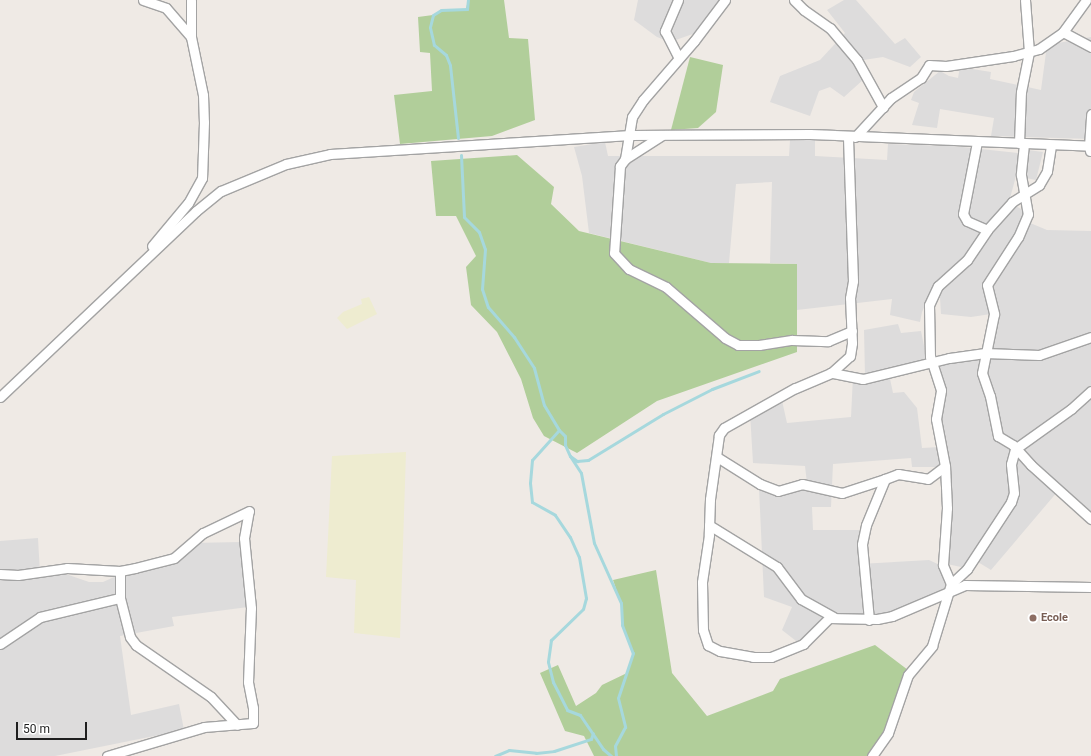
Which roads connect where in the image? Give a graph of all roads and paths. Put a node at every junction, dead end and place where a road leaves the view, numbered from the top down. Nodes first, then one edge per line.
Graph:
1 (143, 0) edge
2 (191, 0) edge
3 (678, 0) edge
4 (725, 0) edge
5 (794, 0) edge
6 (1024, 0) edge
7 (1086, 0) edge
8 (1062, 32) junction
9 (191, 37) junction
10 (1091, 47) edge
11 (1029, 52) junction
12 (679, 58) junction
13 (882, 107) junction
14 (1091, 114) edge
15 (630, 135) junction
16 (660, 136) junction
17 (851, 136) junction
18 (977, 142) junction
19 (1022, 144) junction
20 (1051, 146) junction
21 (1090, 148) edge
22 (625, 159) junction
23 (1023, 195) junction
24 (988, 230) junction
25 (141, 262) junction
26 (852, 331) junction
27 (1091, 336) edge
28 (985, 353) junction
29 (931, 362) junction
30 (831, 373) junction
31 (1091, 391) edge
32 (2, 392) edge
33 (1015, 449) junction
34 (717, 457) junction
35 (945, 466) junction
36 (885, 479) junction
37 (1090, 517) edge
38 (709, 525) junction
39 (120, 571) junction
40 (0, 574) edge
41 (951, 587) junction
42 (1091, 587) edge
43 (120, 598) junction
44 (833, 616) junction
45 (869, 620) junction
46 (0, 644) edge
47 (238, 724) junction
48 (107, 756) edge
49 (872, 756) edge

1 - 9 street
2 - 9 street
3 - 12 street
4 - 12 street
5 - 13 street
6 - 11 street
7 - 8 street
8 - 10 street
8 - 11 street
9 - 25 street
11 - 13 street
11 - 19 street
12 - 15 street
13 - 17 street
14 - 21 street
15 - 16 street
15 - 22 street
15 - 25 street
16 - 17 street
16 - 22 street
17 - 18 street
17 - 26 street
18 - 19 street
18 - 24 street
19 - 20 street
19 - 23 street
20 - 21 street
20 - 23 street
22 - 26 street
23 - 24 street
23 - 28 street
24 - 29 street
25 - 32 street
26 - 30 street
27 - 28 street
28 - 29 street
28 - 33 street
29 - 30 street
29 - 35 street
30 - 34 street
31 - 33 street
33 - 37 street
33 - 41 street
34 - 36 street
34 - 38 street
35 - 36 street
35 - 41 street
36 - 45 street
38 - 44 street
38 - 44 street
39 - 40 street
39 - 43 street
39 - 47 street
41 - 42 street
41 - 45 street
41 - 49 street
43 - 46 street
43 - 47 street
44 - 45 street
47 - 48 street

